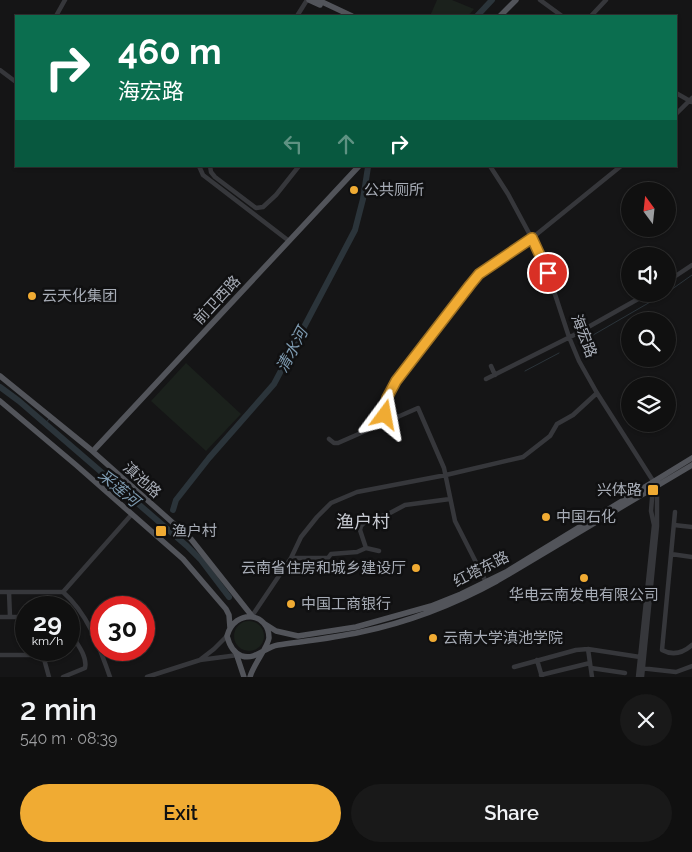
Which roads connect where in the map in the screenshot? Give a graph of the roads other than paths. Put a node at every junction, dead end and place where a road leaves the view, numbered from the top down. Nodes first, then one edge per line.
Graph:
1 (65, 0) edge
2 (308, 0) edge
3 (318, 0) edge
4 (510, 0) edge
5 (516, 0) edge
6 (540, 0) edge
7 (606, 0) edge
8 (57, 15) edge
9 (298, 15) edge
10 (341, 15) edge
11 (350, 15) edge
12 (496, 15) edge
13 (501, 15) edge
14 (561, 15) edge
15 (592, 15) edge
16 (0, 70) edge
17 (15, 81) edge
18 (677, 93) edge
19 (691, 100) edge
20 (677, 113) edge
21 (199, 167) edge
22 (210, 167) edge
23 (298, 167) edge
24 (353, 167) edge
25 (358, 167) edge
26 (491, 167) edge
27 (620, 167) edge
28 (532, 238) junction
29 (288, 240) junction
30 (692, 265) edge
31 (676, 276) edge
32 (632, 302) edge
33 (569, 337) junction
34 (491, 366) dead end
35 (495, 375) junction
36 (0, 376) edge
37 (486, 380) dead end
38 (597, 393) junction
39 (0, 401) edge
40 (386, 423) junction
41 (329, 439) dead end
42 (91, 450) junction
43 (692, 458) edge
44 (692, 465) edge
45 (446, 475) junction
46 (655, 486) junction
47 (450, 499) junction
48 (675, 512) dead end
49 (132, 514) junction
50 (674, 526) junction
51 (692, 527) edge
52 (366, 548) junction
53 (379, 551) dead end
54 (671, 554) junction
55 (692, 556) edge
56 (290, 558) junction
57 (486, 582) junction
58 (0, 592) edge
59 (9, 592) junction
60 (63, 592) junction
61 (252, 616) junction
62 (0, 617) edge
63 (10, 617) junction
64 (15, 617) edge
65 (261, 621) junction
66 (646, 623) junction
67 (230, 628) junction
68 (227, 636) junction
69 (692, 645) edge
70 (588, 649) junction
71 (80, 650) edge
72 (263, 650) junction
73 (237, 654) junction
74 (0, 655) edge
75 (226, 656) junction
76 (640, 657) junction
77 (200, 660) junction
78 (537, 660) junction
79 (240, 664) junction
80 (590, 665) junction
81 (514, 666) dead end
82 (692, 666) edge
83 (641, 668) junction
84 (625, 673) dead end
85 (542, 676) edge
86 (49, 677) edge
87 (63, 677) edge
88 (110, 677) edge
89 (147, 677) edge
90 (244, 677) edge
91 (250, 677) edge
92 (592, 677) edge
93 (640, 677) edge

1 - 8 street
2 - 9 street
2 - 10 main road
3 - 11 main road
4 - 12 main road
5 - 13 main road
6 - 14 street
7 - 15 street
16 - 17 street
18 - 19 street
19 - 20 street
21 - 29 street
22 - 23 street
24 - 29 main road, 前卫西路
25 - 29 main road, 前卫西路
26 - 28 street, 海宏路
27 - 28 street
28 - 33 street, 海宏路
28 - 40 street
29 - 42 main road, 前卫西路
30 - 31 street
32 - 33 street
33 - 35 street
33 - 38 street, 海宏路
34 - 35 street
35 - 37 street
36 - 42 main road, 滇池路
38 - 45 street
38 - 46 street, 海宏路
39 - 49 main road
40 - 41 street
40 - 45 street
42 - 61 main road, 滇池路
43 - 46 main road, 红塔东路
44 - 46 main road, 红塔东路
45 - 47 street
45 - 56 street
46 - 57 main road, 红塔东路
46 - 66 street
46 - 72 main road, 红塔东路
47 - 52 street
47 - 57 street
48 - 50 street
49 - 60 street
49 - 67 main road
50 - 51 street
50 - 54 street
52 - 53 street
52 - 56 street
54 - 55 street
54 - 69 street
56 - 61 street
57 - 65 main road, 红塔东路
58 - 59 street
59 - 60 street
59 - 63 street
60 - 88 street
61 - 65 main road
61 - 67 main road
62 - 63 street
63 - 64 street
65 - 72 main road
66 - 76 street
66 - 83 street
67 - 68 main road
68 - 73 main road
68 - 77 street
70 - 76 street
70 - 78 street
70 - 80 street
71 - 87 street
72 - 73 main road
72 - 91 main road
73 - 75 street
73 - 79 main road
74 - 86 street
75 - 77 street
75 - 79 street
76 - 83 street
77 - 89 street
78 - 81 street
78 - 85 street
79 - 90 main road
80 - 84 street
80 - 85 street
80 - 92 street
82 - 83 street
83 - 93 street

